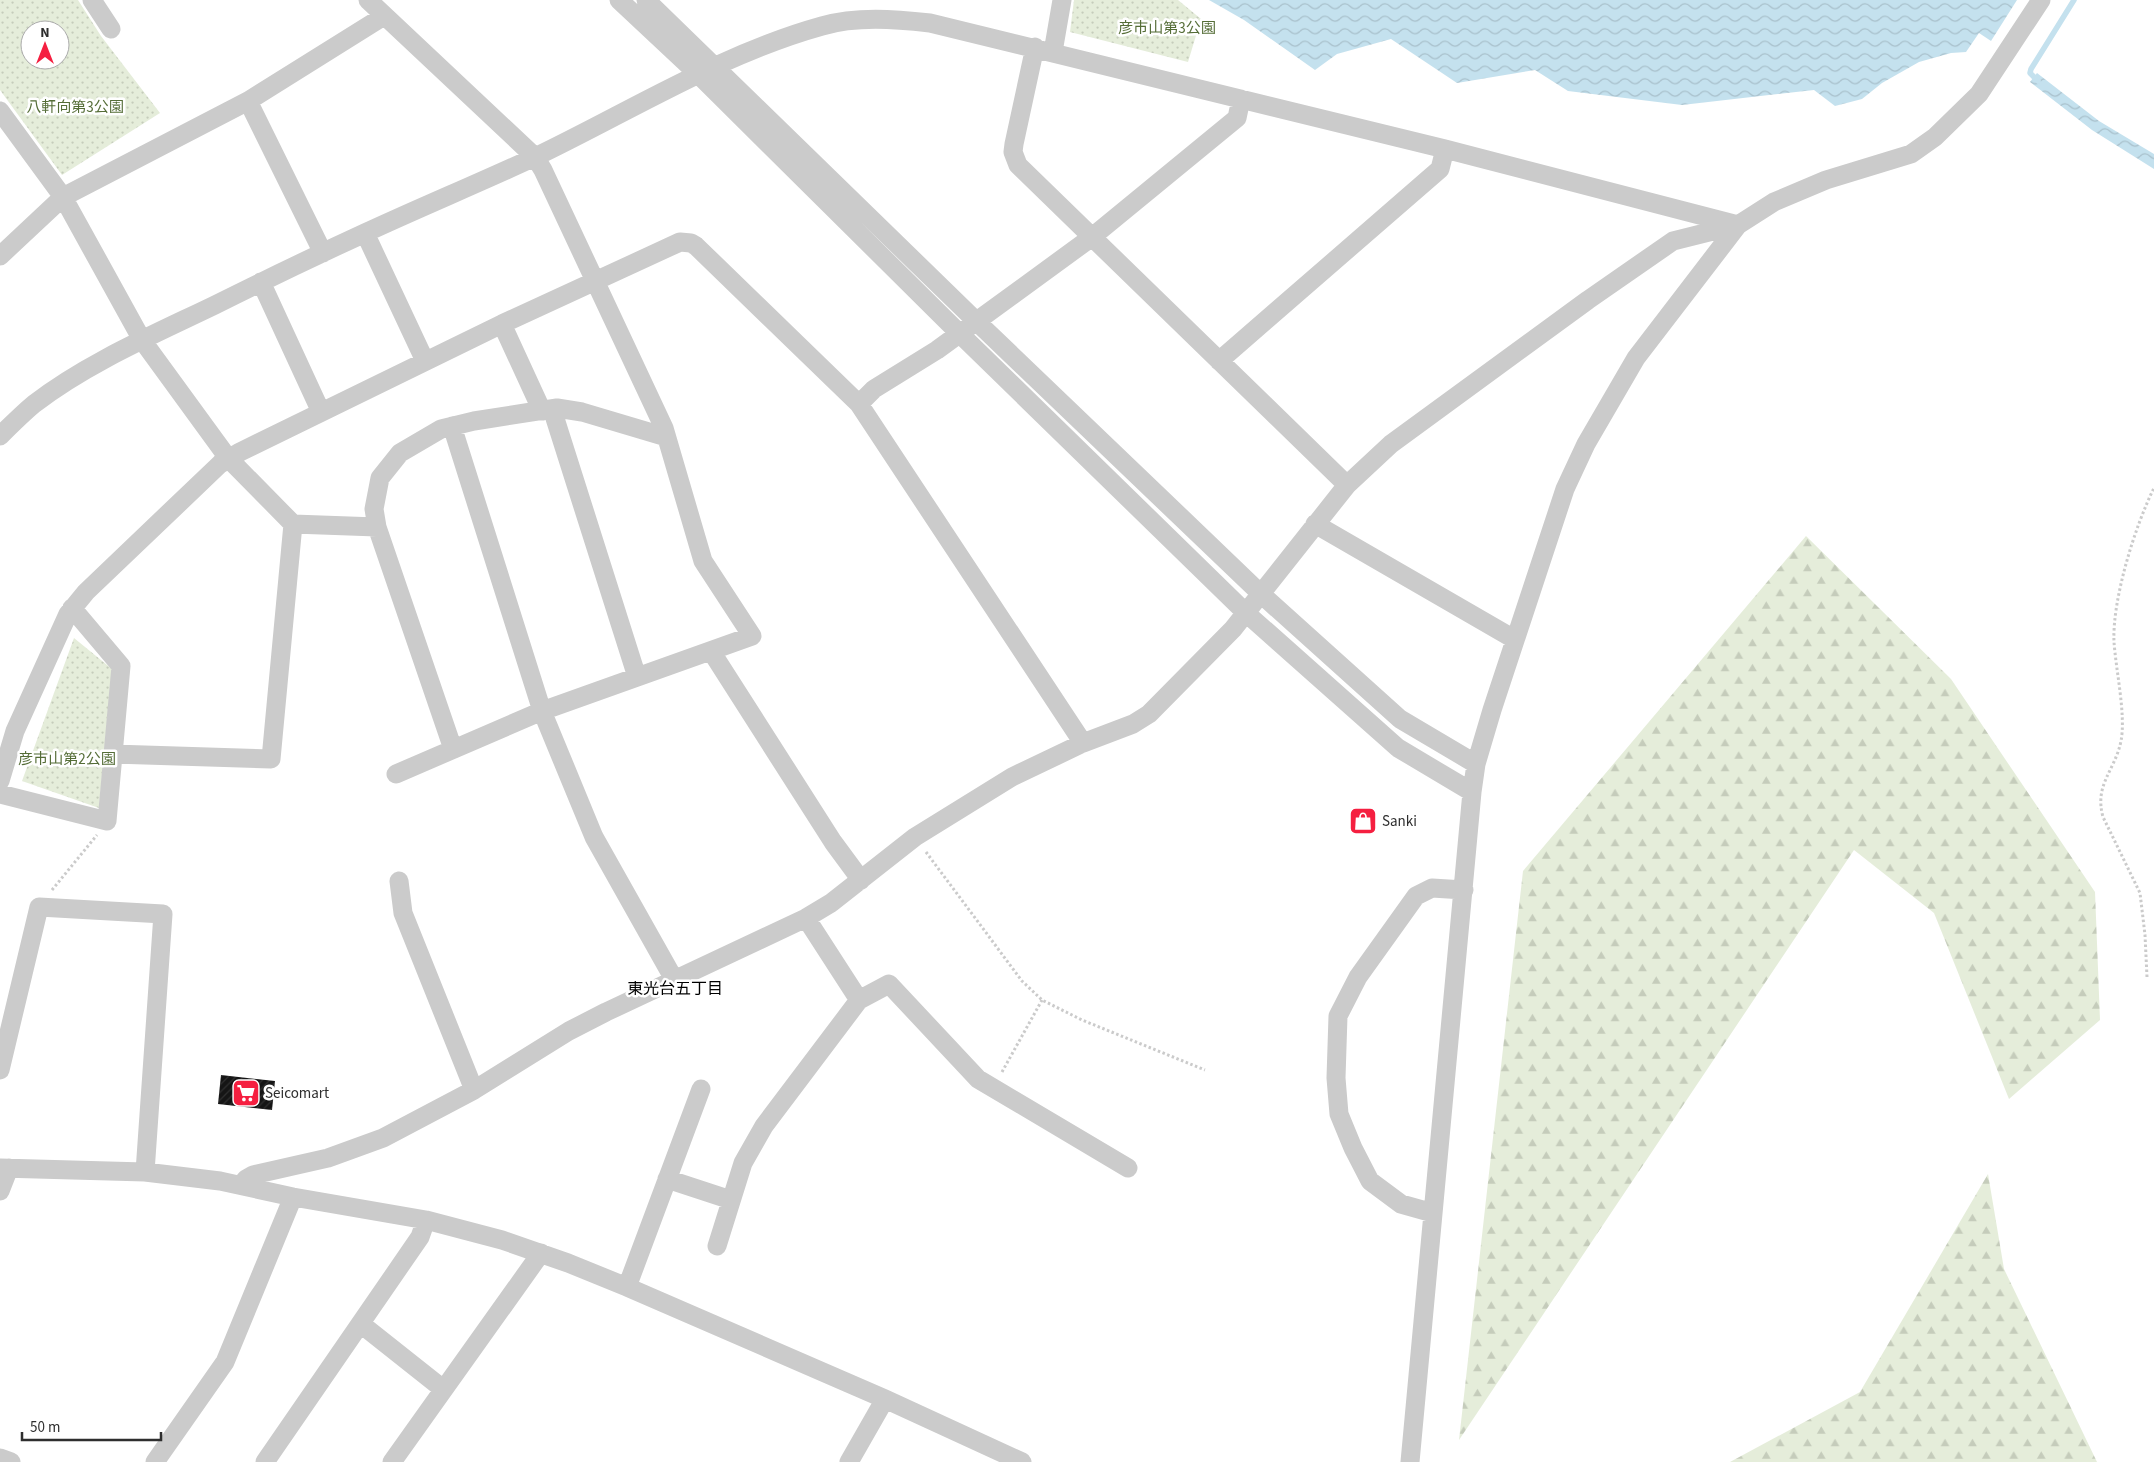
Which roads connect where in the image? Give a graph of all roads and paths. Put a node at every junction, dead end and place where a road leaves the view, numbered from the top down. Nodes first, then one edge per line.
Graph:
1 (92, 0) edge
2 (368, 0) edge
3 (619, 0) edge
4 (646, 0) edge
5 (1062, 0) edge
6 (2041, 0) edge
7 (384, 16) junction
8 (111, 29) dead end
9 (1035, 48) junction
10 (1053, 52) junction
11 (707, 70) junction
12 (1241, 99) junction
13 (248, 101) junction
14 (4, 123) edge
15 (1445, 149) junction
16 (535, 157) junction
17 (63, 197) junction
18 (1738, 225) junction
19 (365, 233) junction
20 (1092, 237) junction
21 (323, 252) junction
22 (0, 256) edge
23 (596, 280) junction
24 (261, 282) junction
25 (976, 321) junction
26 (502, 324) junction
27 (959, 333) junction
28 (142, 340) junction
29 (425, 361) junction
30 (1219, 361) junction
31 (859, 404) junction
32 (547, 410) junction
33 (321, 412) junction
34 (452, 426) junction
35 (0, 436) edge
36 (666, 437) junction
37 (228, 458) junction
38 (1347, 485) junction
39 (2154, 488) edge
40 (292, 524) junction
41 (1316, 524) junction
42 (377, 527) junction
43 (1261, 594) junction
44 (72, 608) junction
45 (1246, 613) junction
46 (1514, 639) junction
47 (711, 651) junction
48 (637, 677) junction
49 (542, 711) junction
50 (8, 727) edge
51 (1082, 743) junction
52 (453, 749) junction
53 (113, 754) junction
54 (1476, 764) junction
55 (396, 774) dead end
56 (0, 781) edge
57 (1472, 792) junction
58 (0, 794) edge
59 (107, 821) junction
60 (915, 837) junction
61 (861, 880) junction
62 (399, 881) dead end
63 (1464, 890) junction
64 (39, 907) junction
65 (806, 918) junction
66 (2146, 976) dead end
67 (675, 981) junction
68 (859, 1000) junction
69 (1042, 1000) junction
70 (0, 1070) edge
71 (1206, 1070) dead end
72 (993, 1088) junction
73 (702, 1089) dead end
74 (474, 1090) junction
75 (5, 1168) edge
76 (1128, 1168) dead end
77 (146, 1172) junction
78 (667, 1179) junction
79 (241, 1185) junction
80 (0, 1191) edge
81 (293, 1197) junction
82 (731, 1200) junction
83 (1433, 1213) junction
84 (426, 1220) junction
85 (717, 1246) dead end
86 (541, 1254) junction
87 (626, 1287) junction
88 (361, 1324) junction
89 (443, 1389) junction
90 (885, 1399) junction
91 (0, 1458) edge
92 (10, 1462) edge
93 (155, 1462) edge
94 (265, 1462) edge
95 (392, 1462) edge
96 (849, 1462) edge
97 (1022, 1462) edge
98 (1410, 1462) edge

1 - 8 street
2 - 7 street
3 - 11 street
4 - 11 street
5 - 10 street
6 - 18 street
7 - 13 street
7 - 16 street
9 - 10 street
9 - 11 street
9 - 20 street
10 - 12 street
11 - 16 street
11 - 25 street
11 - 27 street
12 - 15 street
12 - 20 street
13 - 17 street
13 - 21 street
14 - 17 street
15 - 18 street
15 - 30 street
16 - 19 street
16 - 23 street
17 - 22 street
17 - 28 street
18 - 38 street
18 - 46 street
19 - 21 street
19 - 29 street
20 - 25 street
20 - 30 street
21 - 24 street
23 - 26 street
23 - 31 street
23 - 36 street
24 - 28 street
24 - 33 street
25 - 27 street
25 - 43 street
26 - 29 street
26 - 32 street
27 - 31 street
27 - 45 street
28 - 35 street
28 - 37 street
29 - 33 street
30 - 38 street
31 - 51 street
32 - 34 street
32 - 36 street
32 - 48 street
33 - 37 street
34 - 42 street
34 - 49 street
36 - 47 street
37 - 40 street
37 - 44 street
38 - 41 street
39 - 66 path
40 - 42 street
40 - 53 street
41 - 43 street
41 - 46 street
42 - 52 street
43 - 45 street
43 - 54 street
44 - 50 street
44 - 53 street
45 - 51 street
45 - 57 street
46 - 54 street
47 - 48 street
47 - 61 street
48 - 49 street
49 - 52 street
49 - 67 street
50 - 56 street
51 - 60 street
52 - 55 street
53 - 59 street
54 - 57 street
57 - 63 street
58 - 59 street
59 - 64 path
60 - 61 street
60 - 69 path
61 - 65 street
62 - 74 street
63 - 83 street
63 - 83 street
64 - 70 street
64 - 77 street
65 - 67 street
65 - 68 street
67 - 74 street
68 - 72 street
68 - 82 street
69 - 71 path
69 - 72 path
72 - 76 street
73 - 78 street
74 - 79 street
75 - 77 street
75 - 80 street
77 - 79 street
78 - 82 street
78 - 87 street
79 - 81 street
81 - 84 street
81 - 93 street
82 - 85 street
83 - 98 street
84 - 86 street
84 - 88 street
86 - 87 street
86 - 89 street
87 - 90 street
88 - 89 street
88 - 94 street
89 - 95 street
90 - 96 street
90 - 97 street
91 - 92 street

